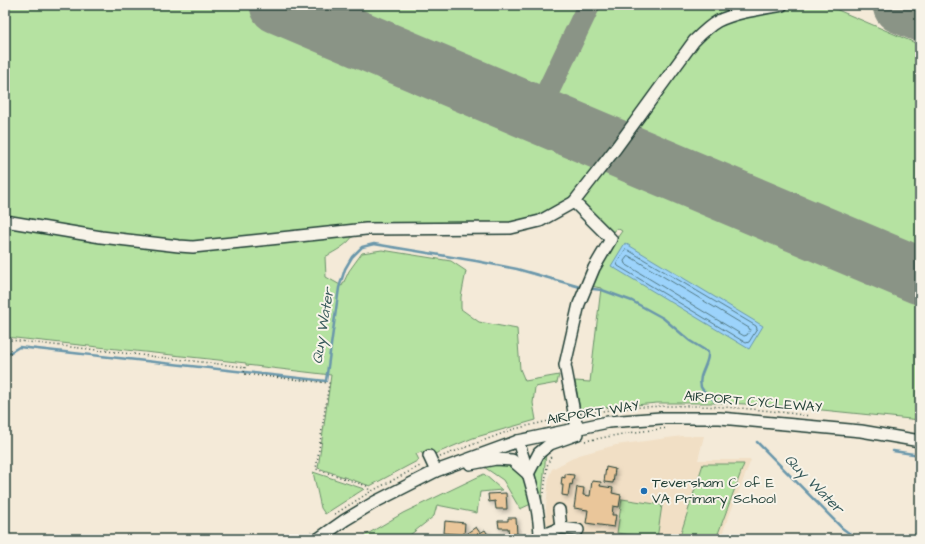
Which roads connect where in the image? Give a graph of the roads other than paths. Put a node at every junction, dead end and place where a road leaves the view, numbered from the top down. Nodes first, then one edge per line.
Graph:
1 (782, 5) edge
2 (574, 202) junction
3 (5, 221) edge
4 (608, 422) junction
5 (577, 428) junction
6 (518, 441) junction
7 (920, 441) edge
8 (430, 458) road end
9 (436, 471) junction
10 (528, 474) junction
11 (559, 510) dead end
12 (561, 528) junction
13 (578, 530) dead end
14 (315, 535) edge
15 (540, 536) edge

1 - 2 street
2 - 3 street
2 - 5 street
4 - 5 street, AIRPORT WAY
4 - 7 street, AIRPORT WAY
4 - 10 street
5 - 6 street, AIRPORT WAY
6 - 9 street, AIRPORT WAY
6 - 10 street
8 - 9 street
9 - 10 street
9 - 14 street, AIRPORT WAY
10 - 15 street
11 - 12 street
12 - 13 street
12 - 15 street

